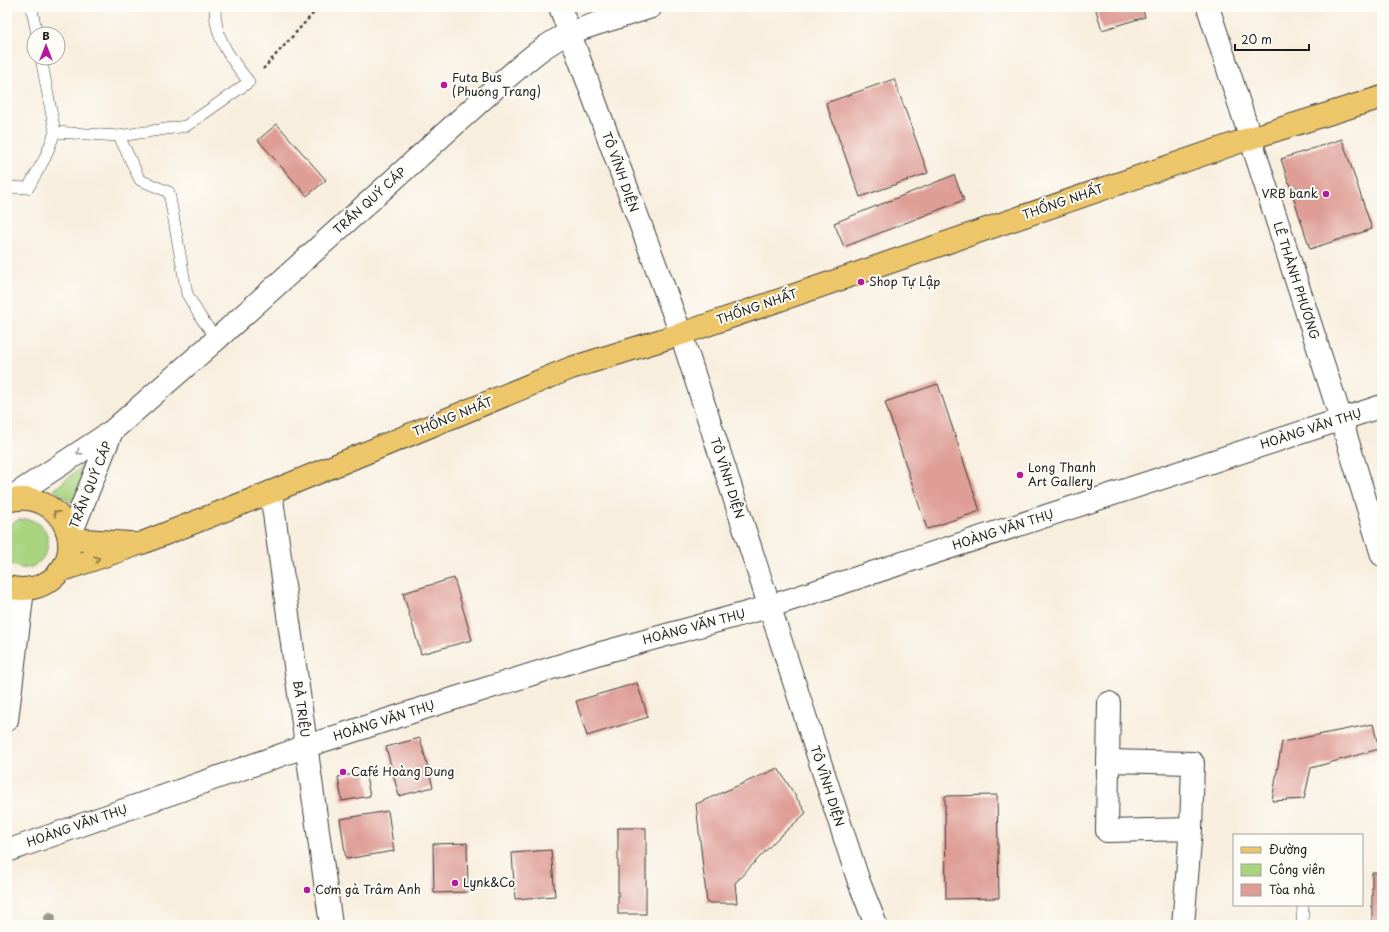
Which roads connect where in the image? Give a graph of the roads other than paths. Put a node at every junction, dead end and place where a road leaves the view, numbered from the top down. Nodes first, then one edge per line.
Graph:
1 (215, 7) edge
2 (560, 7) edge
3 (651, 7) edge
4 (1208, 7) edge
5 (31, 8) edge
6 (35, 26) edge
7 (569, 34) junction
8 (43, 66) edge
9 (1382, 97) edge
10 (55, 132) junction
11 (120, 136) junction
12 (1251, 138) junction
13 (7, 187) edge
14 (681, 334) junction
15 (217, 339) junction
16 (1382, 406) edge
17 (1341, 419) junction
18 (112, 431) junction
19 (272, 492) junction
20 (7, 500) edge
21 (69, 539) junction
22 (142, 543) junction
23 (1382, 555) edge
24 (60, 571) junction
25 (11, 588) edge
26 (768, 606) junction
27 (9, 681) edge
28 (1109, 703) dead end
29 (7, 720) edge
30 (306, 746) junction
31 (1108, 761) junction
32 (1191, 830) junction
33 (7, 851) edge
34 (1303, 906) edge
35 (331, 925) edge
36 (876, 925) edge
37 (1183, 925) edge
38 (1302, 925) edge

1 - 11 lane
2 - 7 street, TÔ VĨNH DIỆN
3 - 7 street, TRẦN QUÝ CÁP
4 - 12 street, LÊ THÀNH PHƯƠNG
5 - 6 lane
7 - 14 street, TÔ VĨNH DIỆN
7 - 15 street, TRẦN QUÝ CÁP
8 - 10 lane
9 - 12 main road, THỐNG NHẤT
10 - 11 lane
10 - 13 lane
11 - 15 lane
12 - 14 main road, THỐNG NHẤT
12 - 17 street, LÊ THÀNH PHƯƠNG
14 - 19 main road, THỐNG NHẤT
14 - 26 street, TÔ VĨNH DIỆN
15 - 18 street, TRẦN QUÝ CÁP
16 - 17 street, HOÀNG VĂN THỤ
17 - 23 street, LÊ THÀNH PHƯƠNG
17 - 26 street, HOÀNG VĂN THỤ
18 -> 20 street, TRẦN QUÝ CÁP
18 - 21 street, TRẦN QUÝ CÁP
19 - 22 main road, THỐNG NHẤT
19 - 30 street, BÀ TRIỆU
21 -> 20 main road, THỐNG NHẤT
21 - 22 main road, THỐNG NHẤT
21 - 24 main road, THỐNG NHẤT
24 -> 22 main road, THỐNG NHẤT
24 - 25 main road, THỐNG NHẤT
25 - 27 street
26 - 30 street, HOÀNG VĂN THỤ
26 - 36 street, TÔ VĨNH DIỆN
27 - 29 street
28 - 31 street
30 - 33 street, HOÀNG VĂN THỤ
30 - 35 street, BÀ TRIỆU
31 - 32 street
31 - 32 street
32 - 37 street
34 - 38 lane

